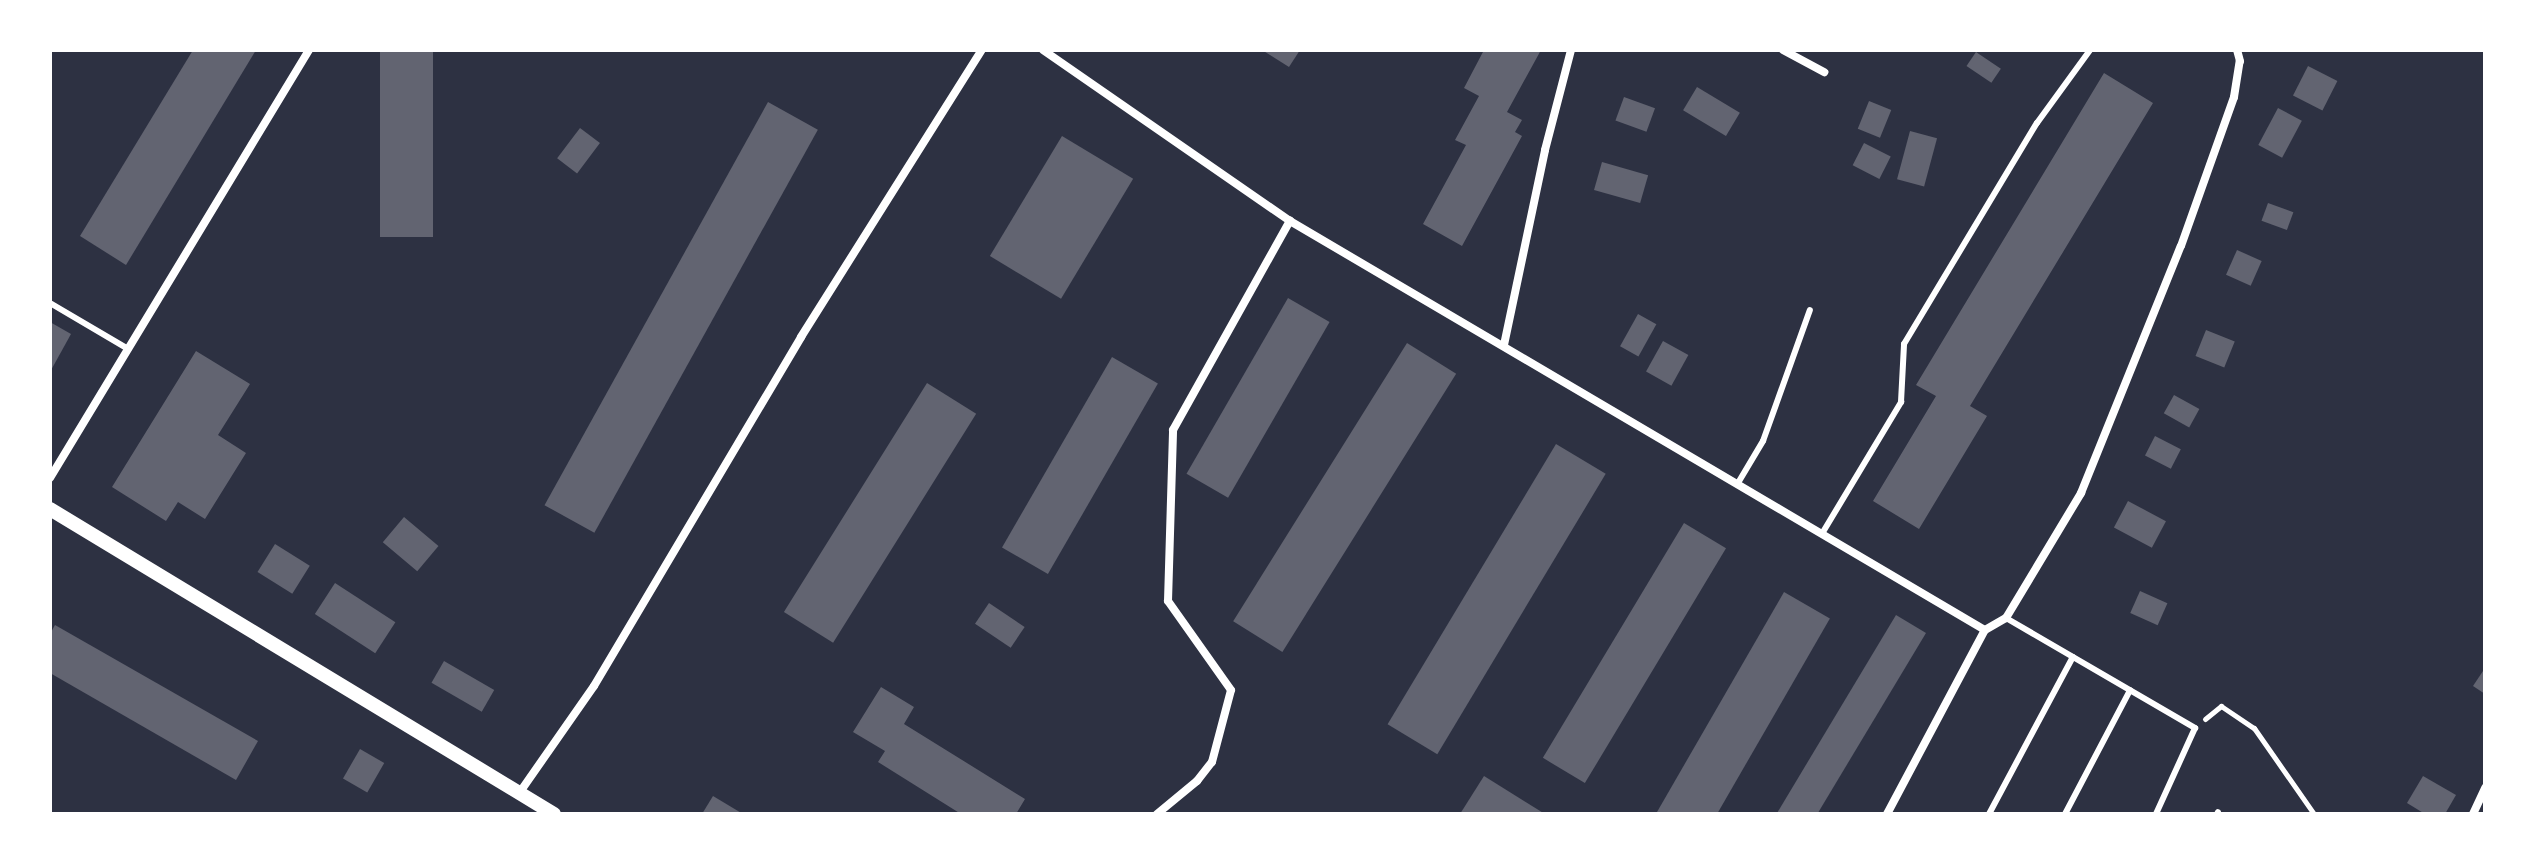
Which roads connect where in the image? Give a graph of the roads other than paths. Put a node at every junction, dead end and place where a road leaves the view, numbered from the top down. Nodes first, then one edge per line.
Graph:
1 (309, 50) edge
2 (982, 50) edge
3 (1043, 50) edge
4 (1571, 50) edge
5 (1783, 50) edge
6 (2090, 50) edge
7 (2237, 50) edge
8 (1824, 72) dead end
9 (1290, 221) junction
10 (50, 303) edge
11 (1810, 310) dead end
12 (1504, 345) junction
13 (128, 349) junction
14 (50, 478) edge
15 (1738, 483) junction
16 (50, 509) edge
17 (1823, 532) junction
18 (2006, 618) junction
19 (1985, 630) junction
20 (2073, 657) junction
21 (2130, 690) junction
22 (2485, 788) edge
23 (520, 792) junction
24 (554, 814) edge
25 (1157, 814) edge
26 (1887, 814) edge
27 (1989, 814) edge
28 (2065, 814) edge
29 (2156, 814) edge
30 (2473, 814) edge

1 - 13 street
2 - 23 street
3 - 9 street
4 - 12 street
5 - 8 street
6 - 17 lane
7 - 18 street
9 - 12 street
9 - 25 street
10 - 13 lane
11 - 15 lane
12 - 15 street
13 - 14 street
15 - 17 street
16 - 23 street
17 - 19 street
18 - 19 street
18 - 20 lane
19 - 26 street
20 - 21 lane
20 - 27 lane
21 - 28 lane
21 - 29 lane
22 - 30 street
23 - 24 street

